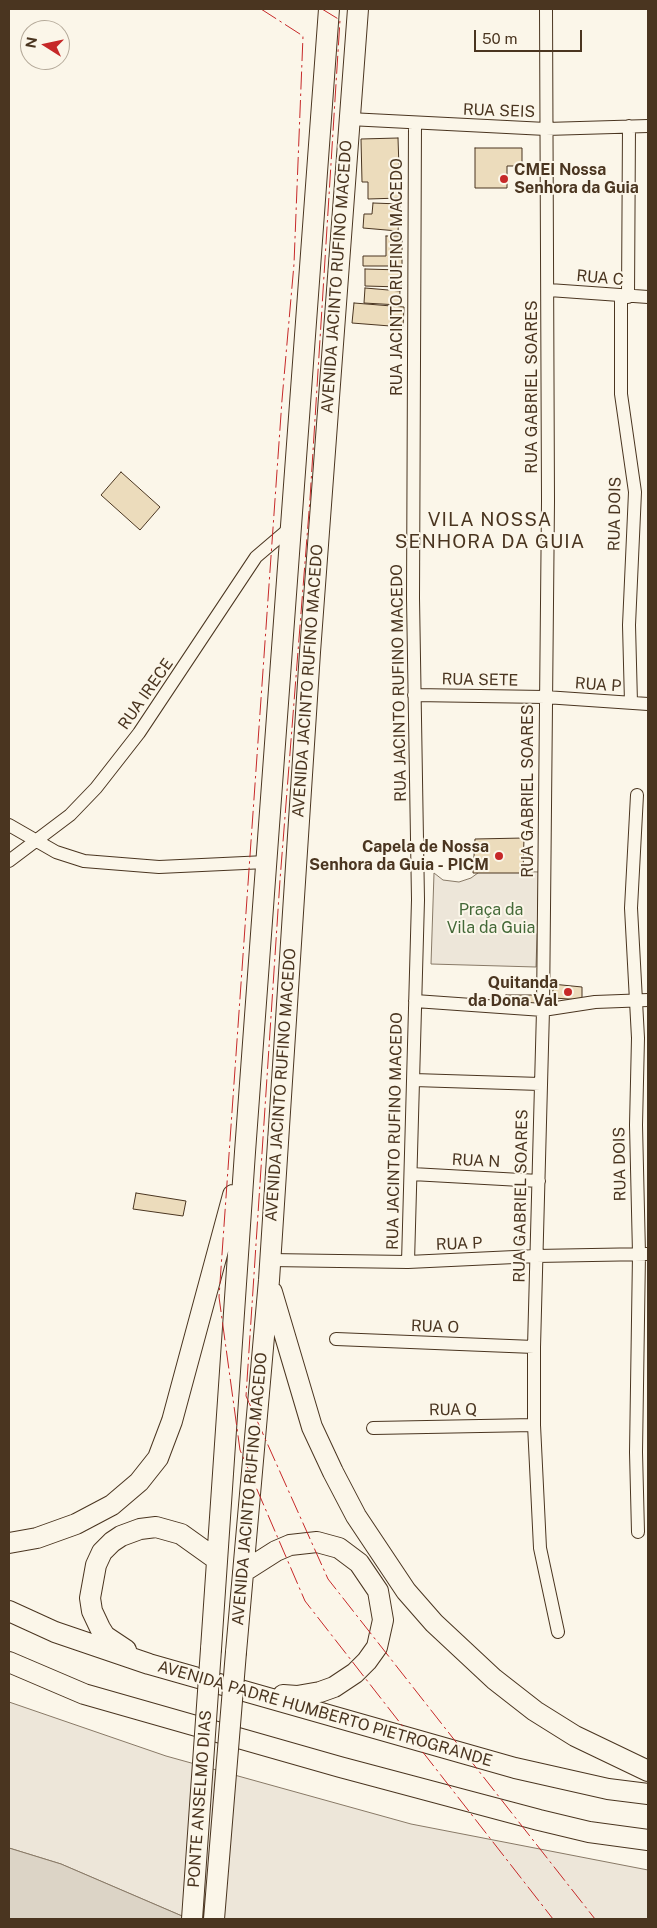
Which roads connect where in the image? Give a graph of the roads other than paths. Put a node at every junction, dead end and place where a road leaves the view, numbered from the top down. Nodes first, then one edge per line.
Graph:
1 (329, 9) edge
2 (358, 9) edge
3 (546, 9) edge
4 (326, 52) junction
5 (354, 57) junction
6 (349, 119) junction
7 (415, 124) junction
8 (629, 126) junction
9 (648, 126) edge
10 (546, 129) junction
11 (548, 290) junction
12 (624, 297) junction
13 (648, 297) edge
14 (290, 528) junction
15 (414, 695) junction
16 (545, 697) junction
17 (631, 703) junction
18 (648, 704) edge
19 (275, 741) junction
20 (637, 795) dead end
21 (9, 825) edge
22 (298, 831) junction
23 (35, 841) junction
24 (9, 861) edge
25 (266, 862) junction
26 (261, 930) junction
27 (642, 1000) edge
28 (415, 1002) junction
29 (543, 1010) junction
30 (286, 1012) junction
31 (414, 1080) junction
32 (540, 1084) junction
33 (245, 1152) junction
34 (412, 1174) junction
35 (539, 1181) junction
36 (643, 1254) edge
37 (536, 1256) junction
38 (270, 1260) junction
39 (408, 1262) junction
40 (269, 1280) junction
41 (336, 1339) dead end
42 (534, 1347) junction
43 (534, 1425) junction
44 (373, 1428) dead end
45 (638, 1532) dead end
46 (9, 1542) edge
47 (216, 1559) junction
48 (243, 1572) junction
49 (9, 1611) edge
50 (558, 1632) dead end
51 (211, 1649) joint
52 (236, 1652) joint
53 (9, 1662) edge
54 (149, 1664) junction
55 (259, 1694) junction
56 (648, 1771) edge
57 (648, 1794) edge
58 (648, 1840) edge
59 (192, 1919) edge
60 (214, 1919) edge

1 - 4 main road, AVENIDA JACINTO RUFINO MACEDO
2 - 5 main road, AVENIDA JACINTO RUFINO MACEDO
3 - 10 street, RUA GABRIEL SOARES
4 - 5 main road
4 - 14 main road, AVENIDA JACINTO RUFINO MACEDO
5 - 6 main road, AVENIDA JACINTO RUFINO MACEDO
6 - 7 street, RUA SEIS
6 - 22 main road, AVENIDA JACINTO RUFINO MACEDO
7 - 10 street, RUA SEIS
7 - 15 street, RUA JACINTO RUFINO MACEDO
8 - 9 street, RUA SEIS
8 - 10 street, RUA SEIS
8 - 12 street, RUA DOIS
10 - 11 street, RUA GABRIEL SOARES
11 - 12 street, RUA C
11 - 16 street, RUA GABRIEL SOARES
12 - 13 street, RUA C
12 - 17 street, RUA DOIS
14 - 19 main road, AVENIDA JACINTO RUFINO MACEDO
14 - 23 street, RUA IRECE
15 - 16 street, RUA SETE
15 - 28 street, RUA JACINTO RUFINO MACEDO
16 - 17 street, RUA P
16 - 29 street, RUA GABRIEL SOARES
17 - 18 street, RUA P
19 - 22 main road
19 - 25 main road, AVENIDA JACINTO RUFINO MACEDO
20 - 27 street, RUA DOIS
21 - 23 street
22 - 30 main road, AVENIDA JACINTO RUFINO MACEDO
23 - 24 street, RUA IRECE
23 - 25 street
25 - 26 main road, AVENIDA JACINTO RUFINO MACEDO
26 - 30 main road
26 - 33 main road, AVENIDA JACINTO RUFINO MACEDO
27 - 29 street, RUA JACINTO RUFINO MACEDO
27 - 36 street, RUA DOIS
28 - 29 street, RUA JACINTO RUFINO MACEDO
28 - 31 street, RUA JACINTO RUFINO MACEDO
29 - 32 street, RUA GABRIEL SOARES
30 - 38 main road, AVENIDA JACINTO RUFINO MACEDO
31 - 32 street
31 - 34 street, RUA JACINTO RUFINO MACEDO
32 - 35 street, RUA GABRIEL SOARES
33 - 46 main road
33 - 47 main road, AVENIDA JACINTO RUFINO MACEDO
34 - 35 street, RUA N
34 - 39 street, RUA JACINTO RUFINO MACEDO
35 - 37 street, RUA GABRIEL SOARES
36 - 37 street, RUA P
36 - 45 street, RUA DOIS
37 - 39 street, RUA P
37 - 42 street, RUA GABRIEL SOARES
38 - 39 street, RUA P
38 - 40 main road, AVENIDA JACINTO RUFINO MACEDO
40 - 48 main road, AVENIDA JACINTO RUFINO MACEDO
40 - 56 main road
41 - 42 street, RUA O
42 - 43 street, RUA GABRIEL SOARES
43 - 44 street, RUA Q
43 - 50 street, RUA GABRIEL SOARES
47 - 51 main road, AVENIDA JACINTO RUFINO MACEDO
47 - 54 main road
48 - 52 main road, AVENIDA JACINTO RUFINO MACEDO
48 - 55 main road
49 - 54 main road, AVENIDA PADRE HUMBERTO PIETROGRANDE
51 - 59 main road, PONTE ANSELMO DIAS, bridge
52 - 60 main road, PONTE ANSELMO DIAS, bridge
53 - 58 main road
54 - 55 main road, AVENIDA PADRE HUMBERTO PIETROGRANDE
55 - 57 main road, AVENIDA PADRE HUMBERTO PIETROGRANDE

